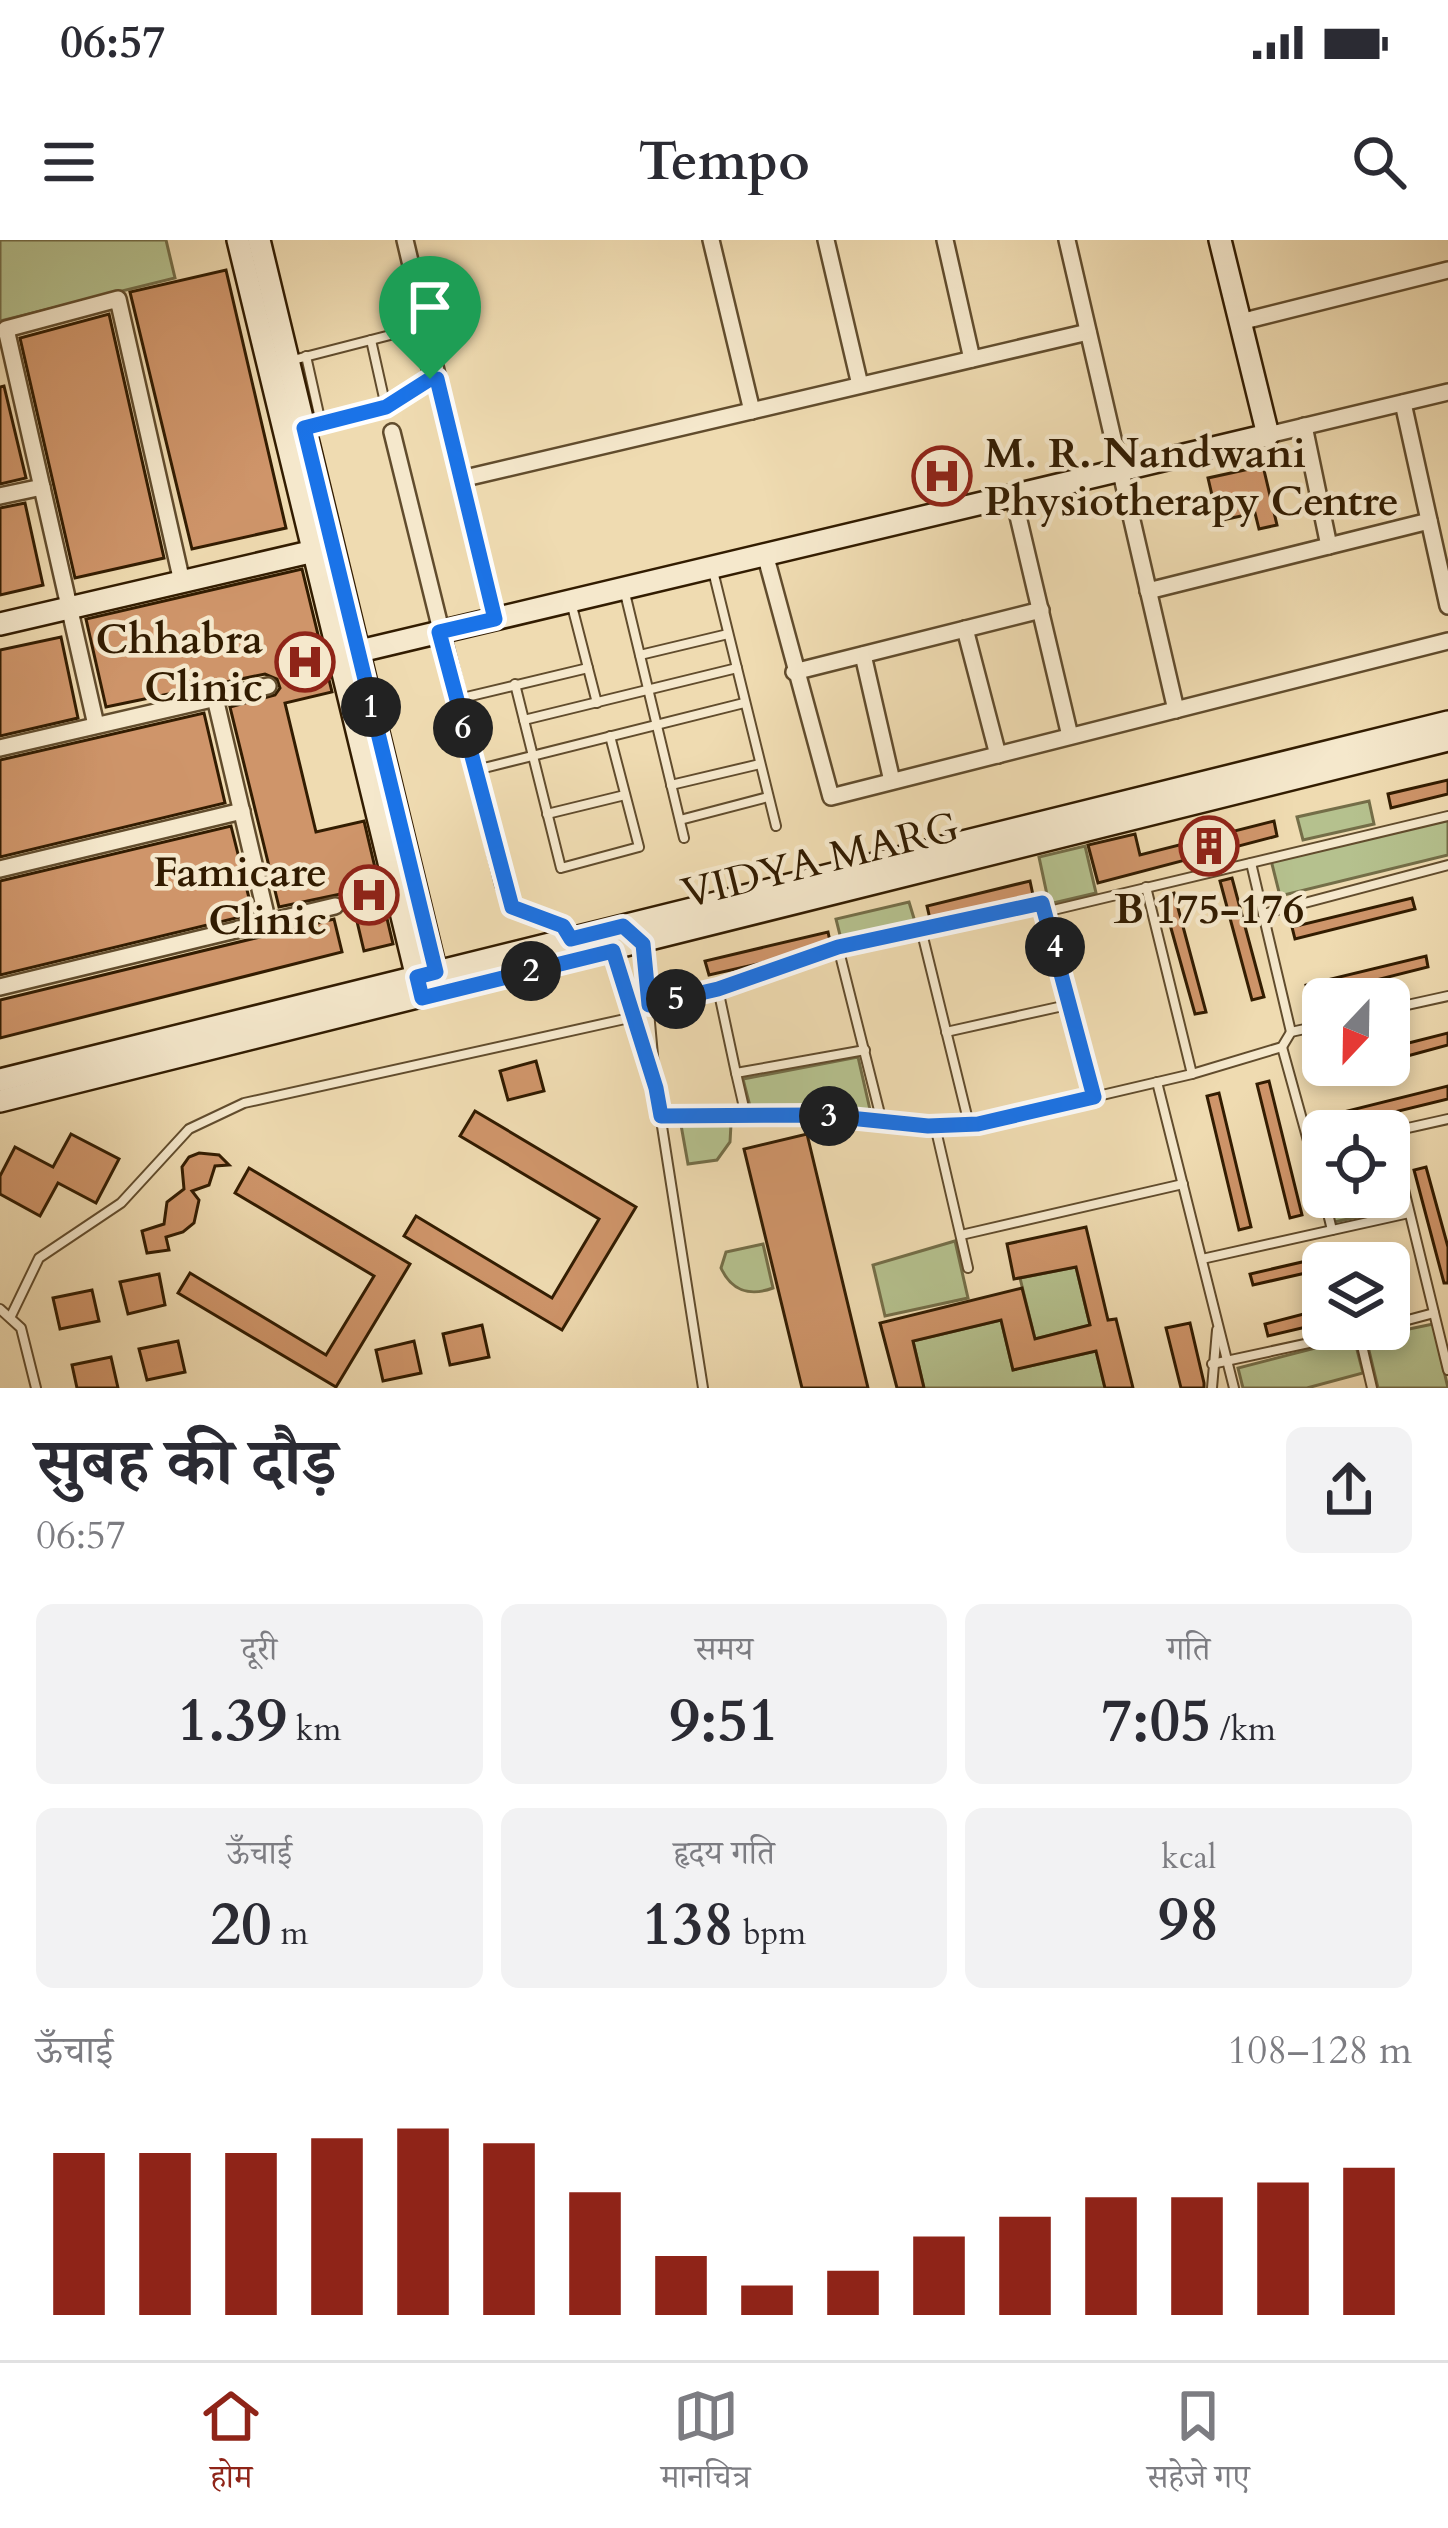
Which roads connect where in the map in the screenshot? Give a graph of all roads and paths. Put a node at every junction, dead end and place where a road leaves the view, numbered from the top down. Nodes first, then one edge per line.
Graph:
1 (238, 240) edge
2 (259, 240) edge
3 (404, 240) edge
4 (711, 240) edge
5 (826, 240) edge
6 (945, 240) edge
7 (1067, 240) edge
8 (1220, 240) edge
9 (1448, 270) edge
10 (1240, 322) junction
11 (1088, 332) junction
12 (371, 340) junction
13 (6, 356) edge
14 (972, 359) junction
15 (287, 361) junction
16 (434, 379) junction
17 (860, 386) junction
18 (1448, 392) edge
19 (1403, 403) junction
20 (386, 407) junction
21 (752, 411) junction
22 (313, 425) junction
23 (1304, 426) junction
24 (392, 433) dead end
25 (1268, 435) junction
26 (1120, 470) junction
27 (461, 478) junction
28 (41, 487) junction
29 (1013, 495) junction
30 (0, 496) edge
31 (1429, 521) junction
32 (1329, 546) junction
33 (323, 549) junction
34 (765, 554) junction
35 (712, 567) junction
36 (182, 582) junction
37 (623, 588) junction
38 (1148, 591) junction
39 (571, 600) junction
40 (1448, 606) edge
41 (69, 608) junction
42 (1040, 610) junction
43 (495, 619) junction
44 (0, 624) edge
45 (965, 629) junction
46 (439, 632) junction
47 (728, 634) junction
48 (1448, 641) edge
49 (348, 653) junction
50 (640, 655) junction
51 (862, 655) junction
52 (588, 668) junction
53 (736, 668) junction
54 (794, 672) junction
55 (515, 684) junction
56 (268, 686) dead end
57 (648, 691) junction
58 (214, 698) junction
59 (456, 700) junction
60 (597, 703) junction
61 (744, 703) junction
62 (1175, 710) junction
63 (524, 720) junction
64 (1448, 722) edge
65 (657, 724) junction
66 (96, 725) junction
67 (610, 736) junction
68 (1070, 736) junction
69 (1448, 740) edge
70 (0, 748) edge
71 (533, 755) junction
72 (998, 755) junction
73 (760, 764) junction
74 (474, 770) junction
75 (892, 782) junction
76 (671, 785) junction
77 (625, 795) junction
78 (768, 797) junction
79 (242, 811) junction
80 (547, 814) junction
81 (1448, 816) edge
82 (680, 820) junction
83 (776, 826) dead end
84 (684, 838) dead end
85 (1251, 863) junction
86 (1448, 865) edge
87 (0, 869) edge
88 (504, 885) joint
89 (1146, 887) junction
90 (335, 906) dead end
91 (1046, 913) junction
92 (1263, 914) junction
93 (268, 922) junction
94 (623, 926) junction
95 (921, 929) junction
96 (571, 939) junction
97 (643, 944) junction
98 (838, 947) junction
99 (613, 951) junction
100 (429, 985) junction
101 (0, 987) edge
102 (718, 989) junction
103 (1448, 996) edge
104 (1072, 1004) junction
105 (1410, 1004) edge
106 (649, 1005) junction
107 (634, 1017) junction
108 (1302, 1030) edge
109 (946, 1032) junction
110 (1291, 1032) junction
111 (1282, 1047) junction
112 (865, 1050) junction
113 (736, 1073) junction
114 (1192, 1074) junction
115 (0, 1080) edge
116 (1157, 1082) junction
117 (656, 1088) junction
118 (1094, 1097) junction
119 (0, 1101) edge
120 (1304, 1110) edge
121 (661, 1116) junction
122 (746, 1116) junction
123 (1448, 1119) edge
124 (882, 1121) junction
125 (969, 1124) junction
126 (935, 1126) junction
127 (1410, 1128) edge
128 (1183, 1184) junction
129 (1410, 1217) edge
130 (1329, 1218) edge
131 (1386, 1218) edge
132 (1332, 1230) junction
133 (961, 1234) junction
134 (1202, 1259) junction
135 (968, 1268) dead end
136 (0, 1309) edge
137 (1434, 1313) junction
138 (11, 1316) junction
139 (1410, 1319) edge
140 (1218, 1323) junction
141 (1302, 1346) edge
142 (1363, 1350) edge
143 (1227, 1363) junction
144 (1212, 1364) junction
145 (1448, 1370) edge
146 (36, 1388) edge
147 (703, 1388) edge
148 (1212, 1388) edge
149 (1234, 1388) edge
150 (1372, 1388) edge

1 - 15 main road
2 - 15 main road
3 - 16 street
4 - 21 street
5 - 17 street
6 - 14 street
7 - 11 street
8 - 10 main road
9 - 10 street
10 - 25 main road
11 - 14 street
11 - 26 street
12 - 15 lane
12 - 16 lane
12 - 20 lane
13 - 28 street
13 - 36 street
14 - 17 street
15 - 22 main road
15 - 33 main road
16 - 20 lane
16 - 27 street
17 - 21 street
18 - 19 street
19 - 23 street
19 - 31 street
20 - 22 lane
21 - 27 street
22 - 33 main road
23 - 25 street
23 - 32 street
24 - 46 street
25 - 26 main road
26 - 29 main road
26 - 38 street
27 - 43 street
28 - 30 street
28 - 41 street
29 - 34 main road
29 - 42 street
31 - 32 street
31 - 40 street
32 - 38 street
33 - 36 main road
33 - 49 main road
34 - 35 main road
34 - 54 street
35 - 37 main road
35 - 47 lane
36 - 41 main road
37 - 39 main road
37 - 50 lane
38 - 62 street
39 - 43 main road
39 - 52 lane
41 - 44 main road
41 - 66 street
42 - 45 street
42 - 68 street
43 - 46 main road
45 - 51 street
45 - 72 street
46 - 49 main road
46 - 59 street
47 - 50 lane
47 - 53 lane
48 - 62 street
49 - 100 main road
50 - 57 lane
51 - 54 street
51 - 75 street
52 - 55 lane
52 - 60 lane
53 - 57 lane
53 - 61 lane
54 - 75 street
55 - 59 lane
55 - 63 lane
56 - 58 street
57 - 60 lane
57 - 65 lane
58 - 66 street
58 - 79 street
59 - 74 street
60 - 63 lane
61 - 65 lane
61 - 73 lane
62 - 68 street
63 - 71 lane
64 - 94 main road, VIDYA MARG
65 - 67 lane
65 - 76 lane
66 - 70 street
67 - 71 lane
67 - 77 lane
68 - 72 street
69 - 97 main road, VIDYA MARG
71 - 74 lane
71 - 80 lane
72 - 75 street
73 - 76 lane
73 - 78 lane
74 - 88 street
76 - 82 lane
77 - 80 lane
77 - 80 lane
78 - 82 lane
78 - 83 lane
79 - 87 street
79 - 93 street
81 - 85 lane
82 - 84 lane
85 - 89 lane
85 - 92 lane
86 - 92 lane
88 - 96 lane
89 - 91 lane
89 - 114 lane
90 - 93 street
91 - 95 lane
91 - 104 lane
92 - 110 lane
93 - 101 street
94 - 96 main road, VIDYA MARG
94 - 97 lane
94 - 99 lane
95 - 98 lane
95 - 109 lane
96 - 100 main road, VIDYA MARG
97 - 99 main road, VIDYA MARG
97 - 106 lane
98 - 102 lane
98 - 112 lane
99 - 100 main road, VIDYA MARG
99 - 107 lane
100 - 115 main road, VIDYA MARG
100 - 119 main road, VIDYA MARG
102 - 106 lane
102 - 113 lane
103 - 105 lane
104 - 109 lane
104 - 118 lane
106 - 117 lane
107 - 117 lane
107 - 138 lane
108 - 110 lane
109 - 125 lane
110 - 111 lane
111 - 114 lane
111 - 120 lane
112 - 113 lane
112 - 124 lane
113 - 122 lane
114 - 116 lane
116 - 118 lane
116 - 128 lane
117 - 121 lane
118 - 125 lane
121 - 122 lane
121 - 147 lane
122 - 124 lane
123 - 127 lane
124 - 126 lane
125 - 126 lane
126 - 133 lane
128 - 133 lane
128 - 134 lane
129 - 137 lane
130 - 132 lane
131 - 132 lane
132 - 134 lane
133 - 135 lane
134 - 140 lane
136 - 138 lane
137 - 139 lane
137 - 145 lane
138 - 146 lane
140 - 143 lane
140 - 144 lane
141 - 143 lane
142 - 150 lane
143 - 144 lane
143 - 149 lane
144 - 148 lane

